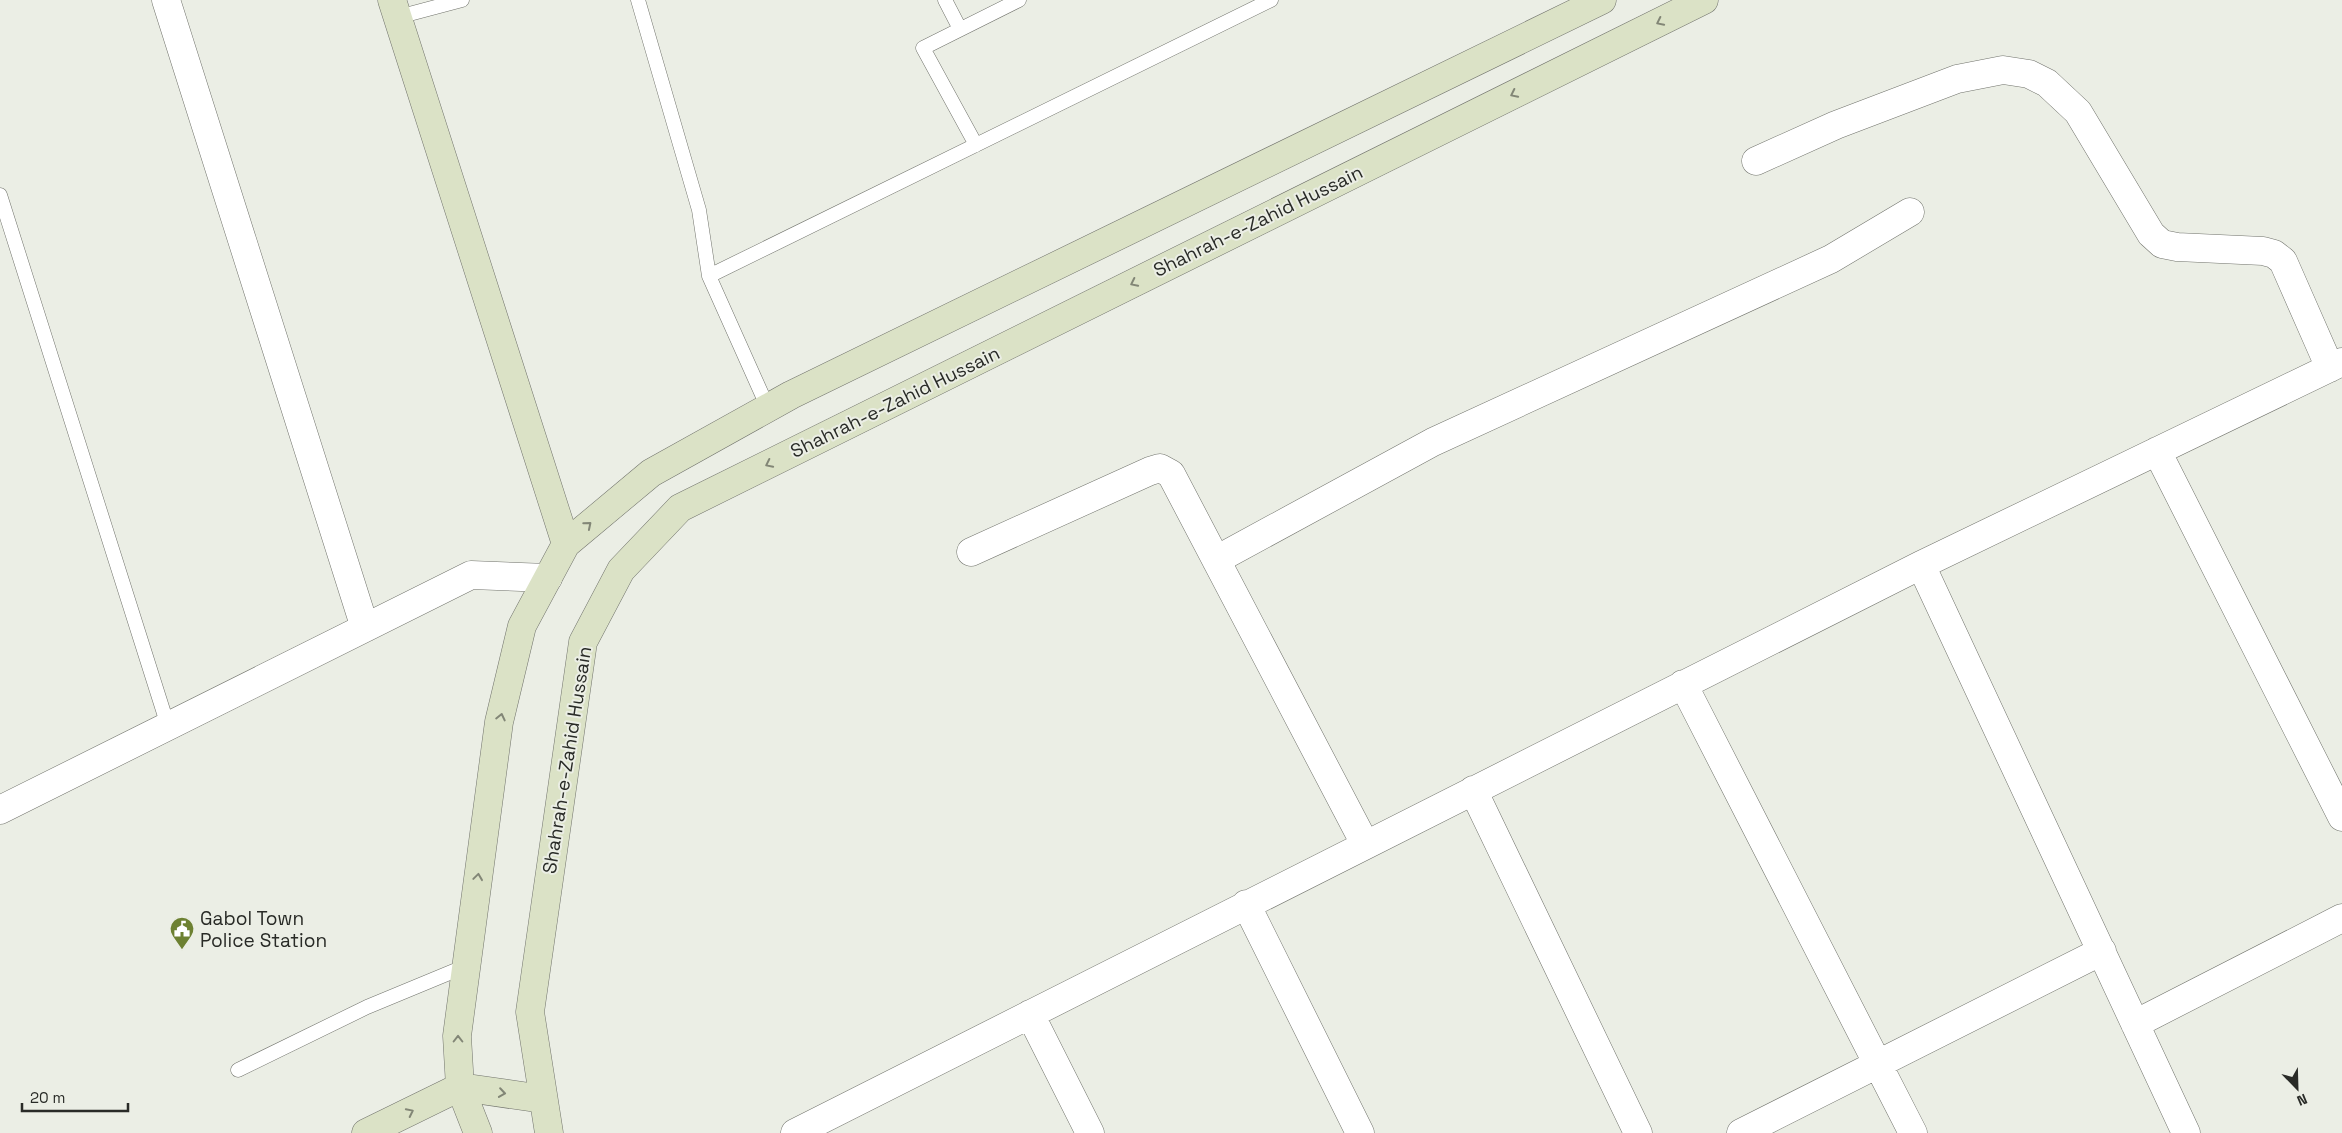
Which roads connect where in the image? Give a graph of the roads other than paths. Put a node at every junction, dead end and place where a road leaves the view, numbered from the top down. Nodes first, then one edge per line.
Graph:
1 (166, 0) edge
2 (462, 0) edge
3 (638, 0) edge
4 (945, 0) edge
5 (1019, 0) edge
6 (1271, 0) edge
7 (1602, 0) edge
8 (1704, 0) edge
9 (395, 9) edge
10 (960, 29) junction
11 (976, 145) junction
12 (1756, 161) dead end
13 (0, 195) edge
14 (1910, 212) dead end
15 (709, 276) junction
16 (2336, 365) edge
17 (768, 408) junction
18 (2157, 451) junction
19 (566, 544) junction
20 (971, 552) dead end
21 (1216, 560) junction
22 (1921, 565) junction
23 (548, 578) junction
24 (365, 628) junction
25 (1683, 684) junction
26 (168, 726) junction
27 (1473, 790) junction
28 (0, 810) edge
29 (2342, 817) edge
30 (1365, 844) junction
31 (1246, 904) junction
32 (2342, 918) edge
33 (2102, 951) junction
34 (466, 966) junction
35 (1030, 1014) junction
36 (2135, 1024) junction
37 (1878, 1064) junction
38 (238, 1070) dead end
39 (460, 1087) junction
40 (543, 1099) junction
41 (478, 1132) edge
42 (798, 1132) edge
43 (366, 1133) edge
44 (548, 1133) edge
45 (1090, 1133) edge
46 (1360, 1133) edge
47 (1638, 1133) edge
48 (1741, 1133) edge
49 (1914, 1133) edge
50 (2186, 1133) edge

1 - 24 street
2 - 9 lane
3 - 15 lane
4 - 10 lane
5 - 10 lane
6 - 11 lane
7 - 17 main road
8 -> 40 main road, Shahrah-e-Zahid Hussain
9 - 19 main road
10 - 11 lane
11 - 15 lane
12 - 16 street
13 - 26 lane
14 - 21 street
15 - 17 lane
16 - 18 street
19 -> 17 main road
18 - 22 street
18 - 29 street
19 - 23 main road
20 - 21 street
21 - 30 street
22 - 25 street
22 - 33 street
23 - 24 street
34 -> 23 main road
24 - 26 street
25 - 27 street
25 - 37 street
26 - 28 street
27 - 30 street
27 - 47 street
30 - 31 street
31 - 35 street
31 - 46 street
32 - 36 street
33 - 36 street
33 - 37 street
34 - 38 lane
39 -> 34 main road
35 - 42 street
35 - 45 street
36 - 50 street
37 - 48 street
37 - 49 street
39 -> 40 main road
39 - 41 main road
43 -> 39 main road
40 - 44 main road, Shahrah-e-Zahid Hussain

